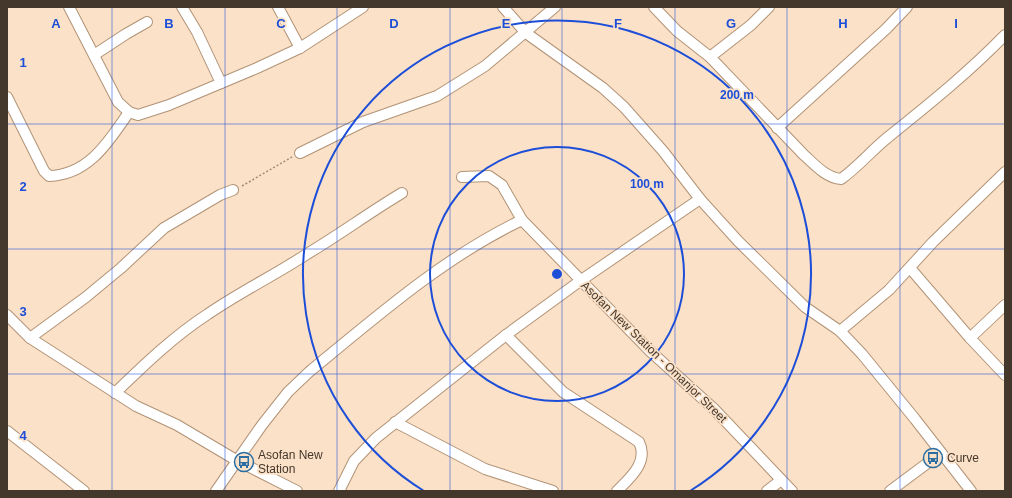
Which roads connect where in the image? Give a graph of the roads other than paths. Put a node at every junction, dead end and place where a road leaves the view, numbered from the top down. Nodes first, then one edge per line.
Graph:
1 (69, 7) edge
2 (182, 7) edge
3 (278, 7) edge
4 (363, 7) edge
5 (503, 7) edge
6 (555, 7) edge
7 (654, 7) edge
8 (769, 7) edge
9 (907, 7) edge
10 (147, 22) dead end
11 (526, 33) junction
12 (1005, 36) edge
13 (300, 48) junction
14 (94, 55) junction
15 (710, 57) junction
16 (221, 84) junction
17 (7, 97) edge
18 (129, 112) junction
19 (777, 128) junction
20 (300, 153) road end
21 (1005, 172) edge
22 (462, 177) dead end
23 (233, 190) road end
24 (402, 194) dead end
25 (700, 199) junction
26 (522, 220) junction
27 (910, 268) junction
28 (580, 281) junction
29 (1005, 305) edge
30 (7, 315) edge
31 (840, 331) junction
32 (506, 335) junction
33 (30, 338) junction
34 (970, 338) junction
35 (1005, 375) edge
36 (115, 393) junction
37 (395, 422) junction
38 (7, 431) edge
39 (941, 453) junction
40 (236, 460) junction
41 (781, 480) junction
42 (84, 491) edge
43 (216, 491) edge
44 (297, 491) edge
45 (339, 491) edge
46 (554, 491) edge
47 (617, 491) edge
48 (767, 491) edge
49 (792, 491) edge
50 (890, 491) edge
51 (971, 491) edge

1 - 14 street
2 - 16 street
3 - 13 street
4 - 13 street
5 - 11 street
6 - 11 street
7 - 15 street
8 - 15 street
9 - 19 street
10 - 14 street
11 - 20 street
11 - 25 street
12 - 19 street
13 - 16 street
14 - 18 street
15 - 19 street
16 - 18 street
17 - 18 street
21 - 27 street
22 - 26 street, Asofan New Station - Omanjor Street
23 - 33 street
24 - 36 street
25 - 28 street
25 - 31 street
26 - 28 street, Asofan New Station - Omanjor Street
26 - 40 street
27 - 31 street
27 - 34 street
28 - 32 street
28 - 41 street, Asofan New Station - Omanjor Street
29 - 34 street
30 - 33 street
31 - 39 street
32 - 37 street
32 - 47 street
33 - 36 street
34 - 35 street
36 - 40 street
37 - 45 street
37 - 46 street
38 - 42 street
39 - 50 street
39 - 51 street
40 - 43 street
40 - 44 street
41 - 48 street
41 - 49 street, Asofan New Station - Omanjor Street

